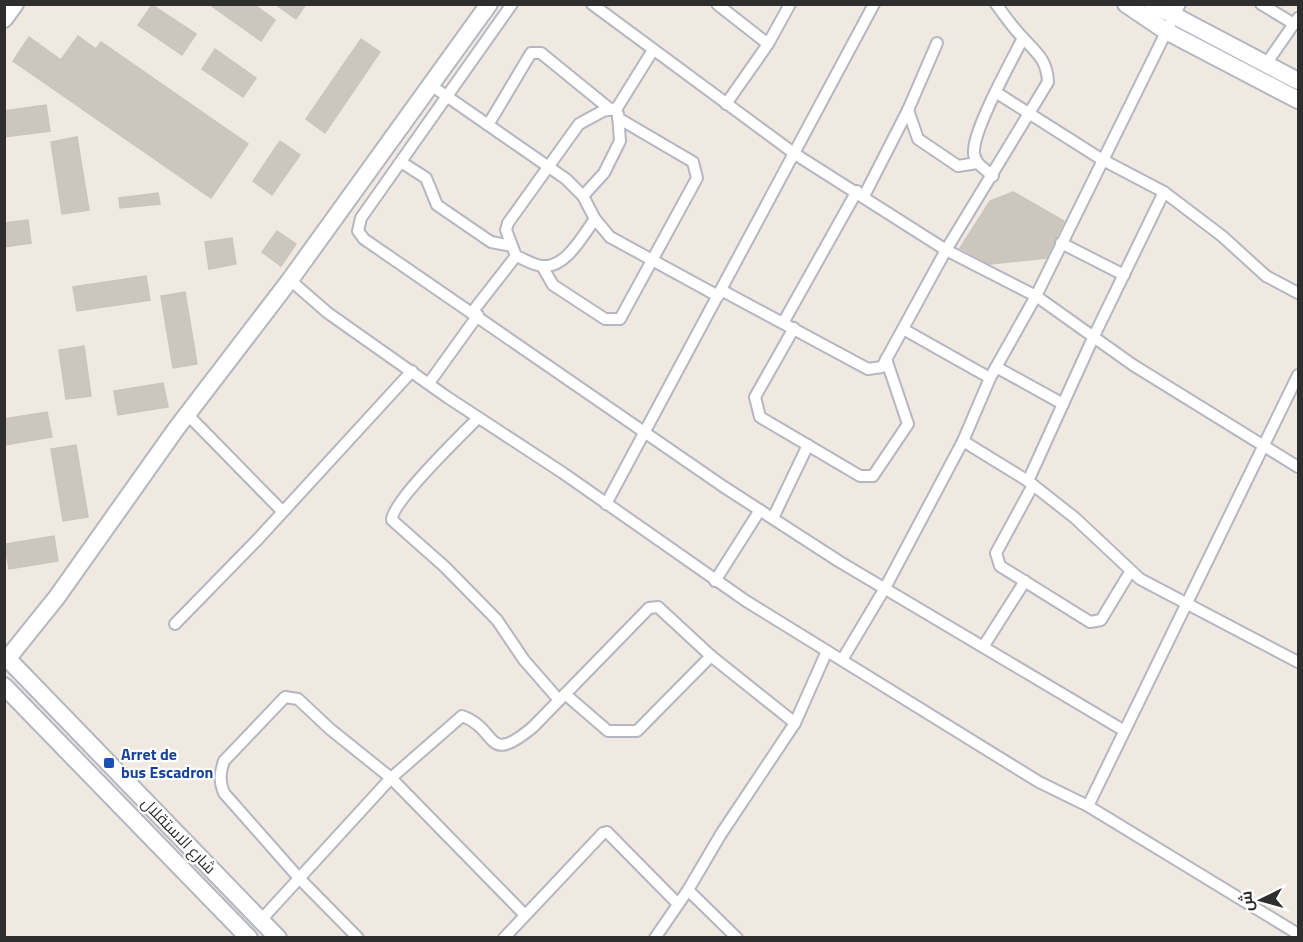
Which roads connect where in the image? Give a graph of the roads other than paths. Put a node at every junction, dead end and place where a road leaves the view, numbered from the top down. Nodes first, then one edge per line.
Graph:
1 (15, 4) edge
2 (489, 4) edge
3 (512, 4) edge
4 (592, 4) edge
5 (717, 4) edge
6 (790, 4) edge
7 (874, 4) edge
8 (996, 4) edge
9 (1126, 4) edge
10 (1152, 4) edge
11 (1261, 4) edge
12 (1173, 18) edge
13 (4, 19) edge
14 (1296, 21) edge
15 (1023, 38) junction
16 (937, 43) dead end
17 (768, 44) junction
18 (653, 50) junction
19 (1266, 64) junction
20 (1299, 81) edge
21 (432, 86) junction
22 (997, 93) junction
23 (446, 96) junction
24 (1299, 100) edge
25 (726, 104) junction
26 (909, 110) junction
27 (615, 112) junction
28 (1030, 115) junction
29 (488, 125) junction
30 (795, 154) junction
31 (1101, 159) junction
32 (401, 162) junction
33 (977, 163) junction
34 (548, 167) junction
35 (993, 176) junction
36 (1164, 192) junction
37 (860, 194) junction
38 (583, 196) junction
39 (595, 219) junction
40 (1061, 243) junction
41 (946, 250) junction
42 (514, 251) junction
43 (654, 261) junction
44 (542, 266) junction
45 (1124, 275) junction
46 (290, 280) junction
47 (720, 293) junction
48 (1299, 293) edge
49 (1036, 296) junction
50 (475, 313) junction
51 (783, 322) junction
52 (794, 328) junction
53 (903, 329) junction
54 (1093, 338) junction
55 (886, 359) junction
56 (996, 367) junction
57 (412, 371) junction
58 (1299, 375) edge
59 (990, 378) junction
60 (429, 383) junction
61 (1063, 404) junction
62 (187, 414) junction
63 (478, 418) junction
64 (645, 431) junction
65 (963, 441) junction
66 (1263, 445) junction
67 (808, 446) junction
68 (1299, 467) edge
69 (1030, 483) junction
70 (606, 504) junction
71 (760, 510) junction
72 (282, 511) junction
73 (773, 519) junction
74 (1130, 572) junction
75 (715, 581) junction
76 (1025, 581) junction
77 (885, 588) junction
78 (1187, 604) junction
79 (175, 624) dead end
80 (983, 647) junction
81 (827, 651) junction
82 (6, 656) edge
83 (711, 656) junction
84 (842, 660) junction
85 (1299, 662) edge
86 (4, 686) edge
87 (562, 697) junction
88 (795, 723) junction
89 (1123, 730) junction
90 (391, 778) junction
91 (1088, 806) junction
92 (299, 878) junction
93 (688, 890) junction
94 (678, 904) junction
95 (525, 915) junction
96 (261, 920) junction
97 (1299, 934) edge
98 (249, 938) edge
99 (278, 938) edge
100 (358, 938) edge
101 (504, 938) edge
102 (655, 938) edge
103 (736, 938) edge

1 - 13 street
2 - 21 street
3 - 23 street
4 - 18 street
5 - 17 street
6 - 17 street
7 - 30 street
8 - 15 street
9 - 12 street
10 - 12 street
11 - 14 street
12 - 19 street
12 - 24 street
12 - 31 street
14 - 19 street
15 - 22 street
15 - 28 street
16 - 26 street
17 - 25 street
18 - 25 street
18 - 27 street
19 - 20 street
21 - 23 street
21 - 46 street
22 - 28 street
22 - 33 street
23 - 29 street
23 - 32 street
25 - 30 street
26 - 33 street
26 - 37 street
27 - 29 street
27 - 34 street
27 - 38 street
27 - 43 street
28 - 31 street
28 - 35 street
29 - 34 street
30 - 37 street
30 - 47 street
31 - 36 street
31 - 40 street
32 - 42 street
32 - 50 street
33 - 35 street
34 - 38 street
34 - 42 street
35 - 41 street
36 - 45 street
36 - 48 street
37 - 41 street
37 - 51 street
38 - 39 street
39 - 43 street
39 - 44 street
40 - 45 street
40 - 49 street
41 - 49 street
41 - 53 street
42 - 44 street
42 - 50 street
43 - 44 street
43 - 47 street
45 - 54 street
46 - 57 street
46 - 62 street
47 - 51 street
47 - 64 street
49 - 54 street
49 - 56 street
50 - 60 street
50 - 64 street
51 - 52 street
52 - 55 street
52 - 67 street
53 - 55 street
53 - 59 street
54 - 61 street
54 - 66 street
55 - 67 street
56 - 59 street
56 - 61 street
57 - 60 street
57 - 72 street
58 - 66 street
59 - 65 street
60 - 63 street
61 - 69 street
62 - 72 street
62 - 82 street
63 - 70 street
63 - 87 street
64 - 70 street
64 - 71 street
65 - 69 street
65 - 77 street
66 - 68 street
66 - 78 street
67 - 73 street
69 - 74 street
69 - 76 street
70 - 75 street
71 - 73 street
71 - 75 street
72 - 79 street
73 - 77 street
74 - 76 street
74 - 78 street
75 - 81 street
76 - 80 street
77 - 80 street
77 - 84 street
78 - 85 street
78 - 89 street
80 - 89 street
81 - 84 street
81 - 88 street
82 - 96 street, شارع الاستقلال
83 - 87 street
83 - 87 street
83 - 88 street
84 - 91 street
86 - 98 street, شارع الاستقلال
87 - 90 street
88 - 93 street
89 - 91 street
90 - 92 street
90 - 92 street
90 - 95 street
91 - 97 street
92 - 96 street
92 - 100 street
93 - 94 street
93 - 103 street
94 - 95 street
94 - 102 street
95 - 101 street
96 - 99 street, شارع الاستقلال

